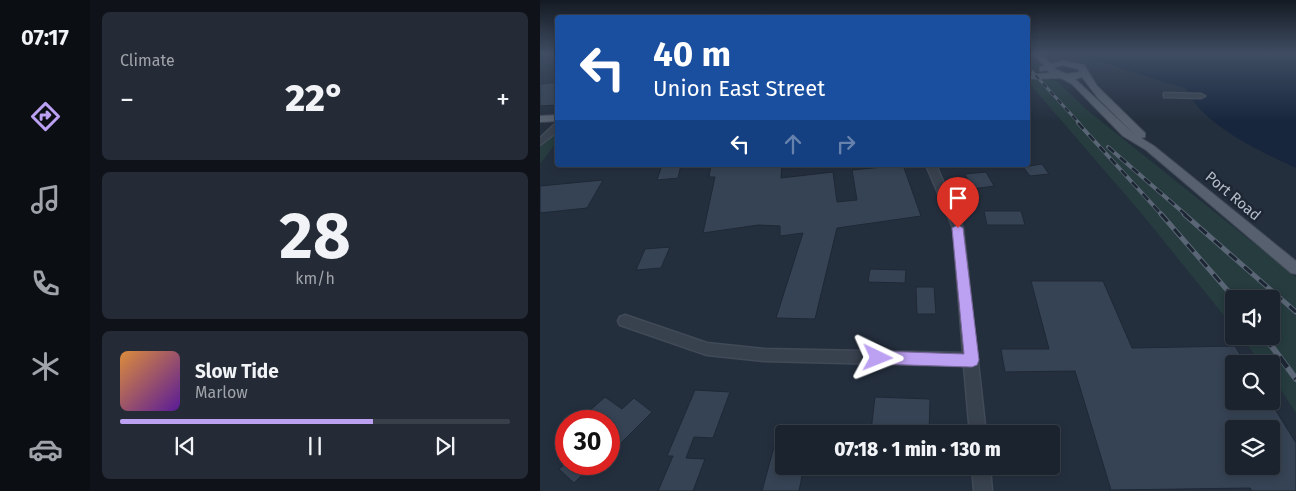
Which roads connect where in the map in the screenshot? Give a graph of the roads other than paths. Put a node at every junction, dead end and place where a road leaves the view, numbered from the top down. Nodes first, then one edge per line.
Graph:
1 (1065, 77) edge
2 (1086, 77) edge
3 (1167, 95) dead end
4 (1201, 96) dead end
5 (555, 118) edge
6 (540, 119) edge
7 (555, 129) edge
8 (540, 142) edge
9 (1150, 148) junction
10 (932, 167) edge
11 (1296, 269) edge
12 (625, 321) dead end
13 (972, 360) junction
14 (977, 425) edge
15 (982, 475) edge
16 (983, 491) edge

1 - 9 main road, Port Road
2 - 9 main road, Port Road
3 - 4 street
5 - 6 main road
7 - 8 street
9 - 11 main road, Port Road
10 - 13 street
12 - 13 street
13 - 14 street
15 - 16 street

